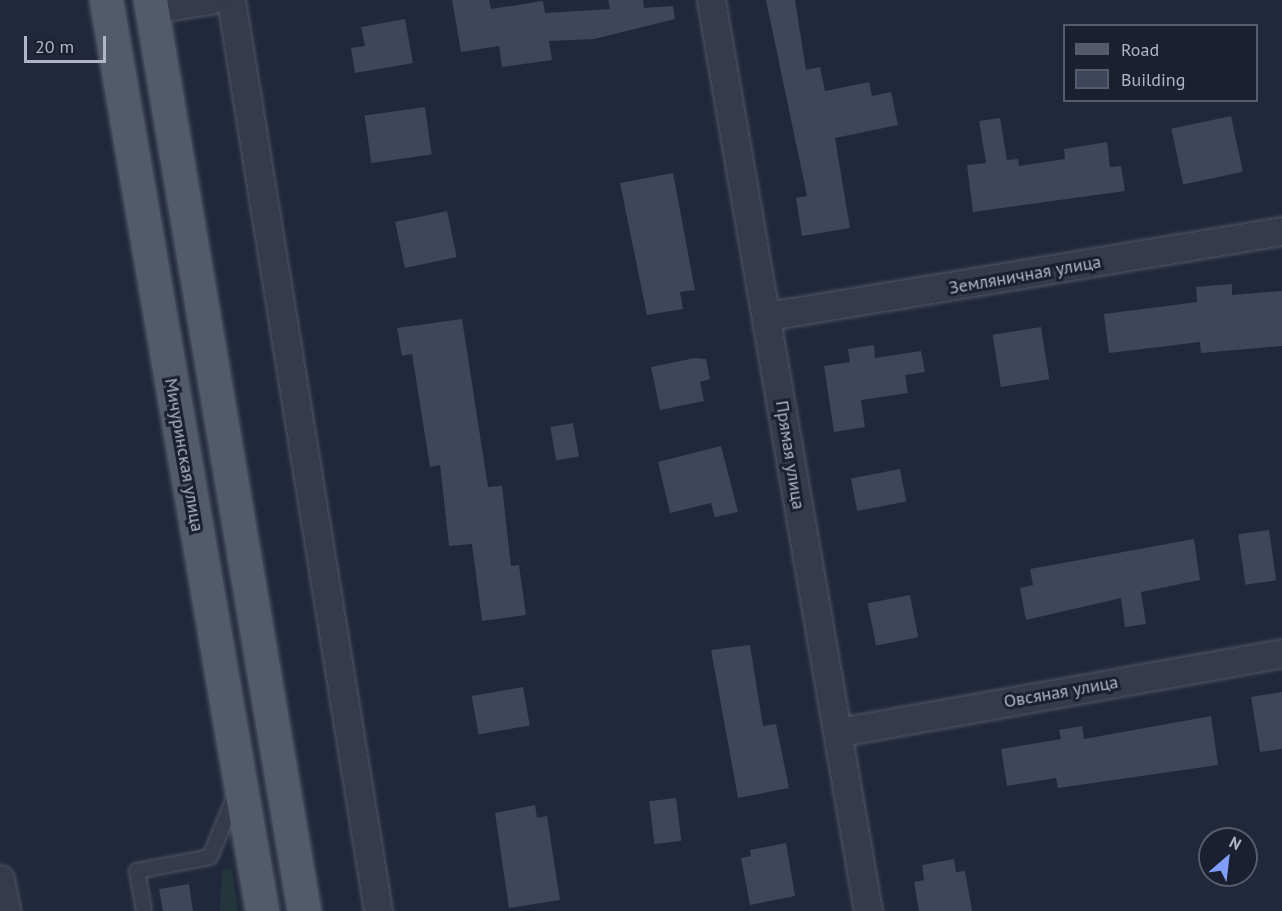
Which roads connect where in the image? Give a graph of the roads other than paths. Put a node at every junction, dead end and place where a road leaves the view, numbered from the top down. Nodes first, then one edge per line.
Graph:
1 (106, 0) edge
2 (210, 0) edge
3 (231, 0) edge
4 (711, 0) edge
5 (151, 4) edge
6 (1282, 231) edge
7 (768, 316) junction
8 (1282, 653) edge
9 (840, 732) junction
10 (241, 783) junction
11 (0, 879) edge
12 (6, 911) edge
13 (144, 911) edge
14 (262, 911) edge
15 (304, 911) edge
16 (378, 911) edge
17 (868, 911) edge

1 - 10 main road, Мичуринская улица
2 - 5 street
3 - 16 street
4 - 7 street, Прямая улица
5 - 15 main road
6 - 7 street, Земляничная улица
7 - 9 street, Прямая улица
8 - 9 street, Овсяная улица
9 - 17 street, Прямая улица
10 - 13 lane
10 - 14 main road, Мичуринская улица
11 - 12 street

